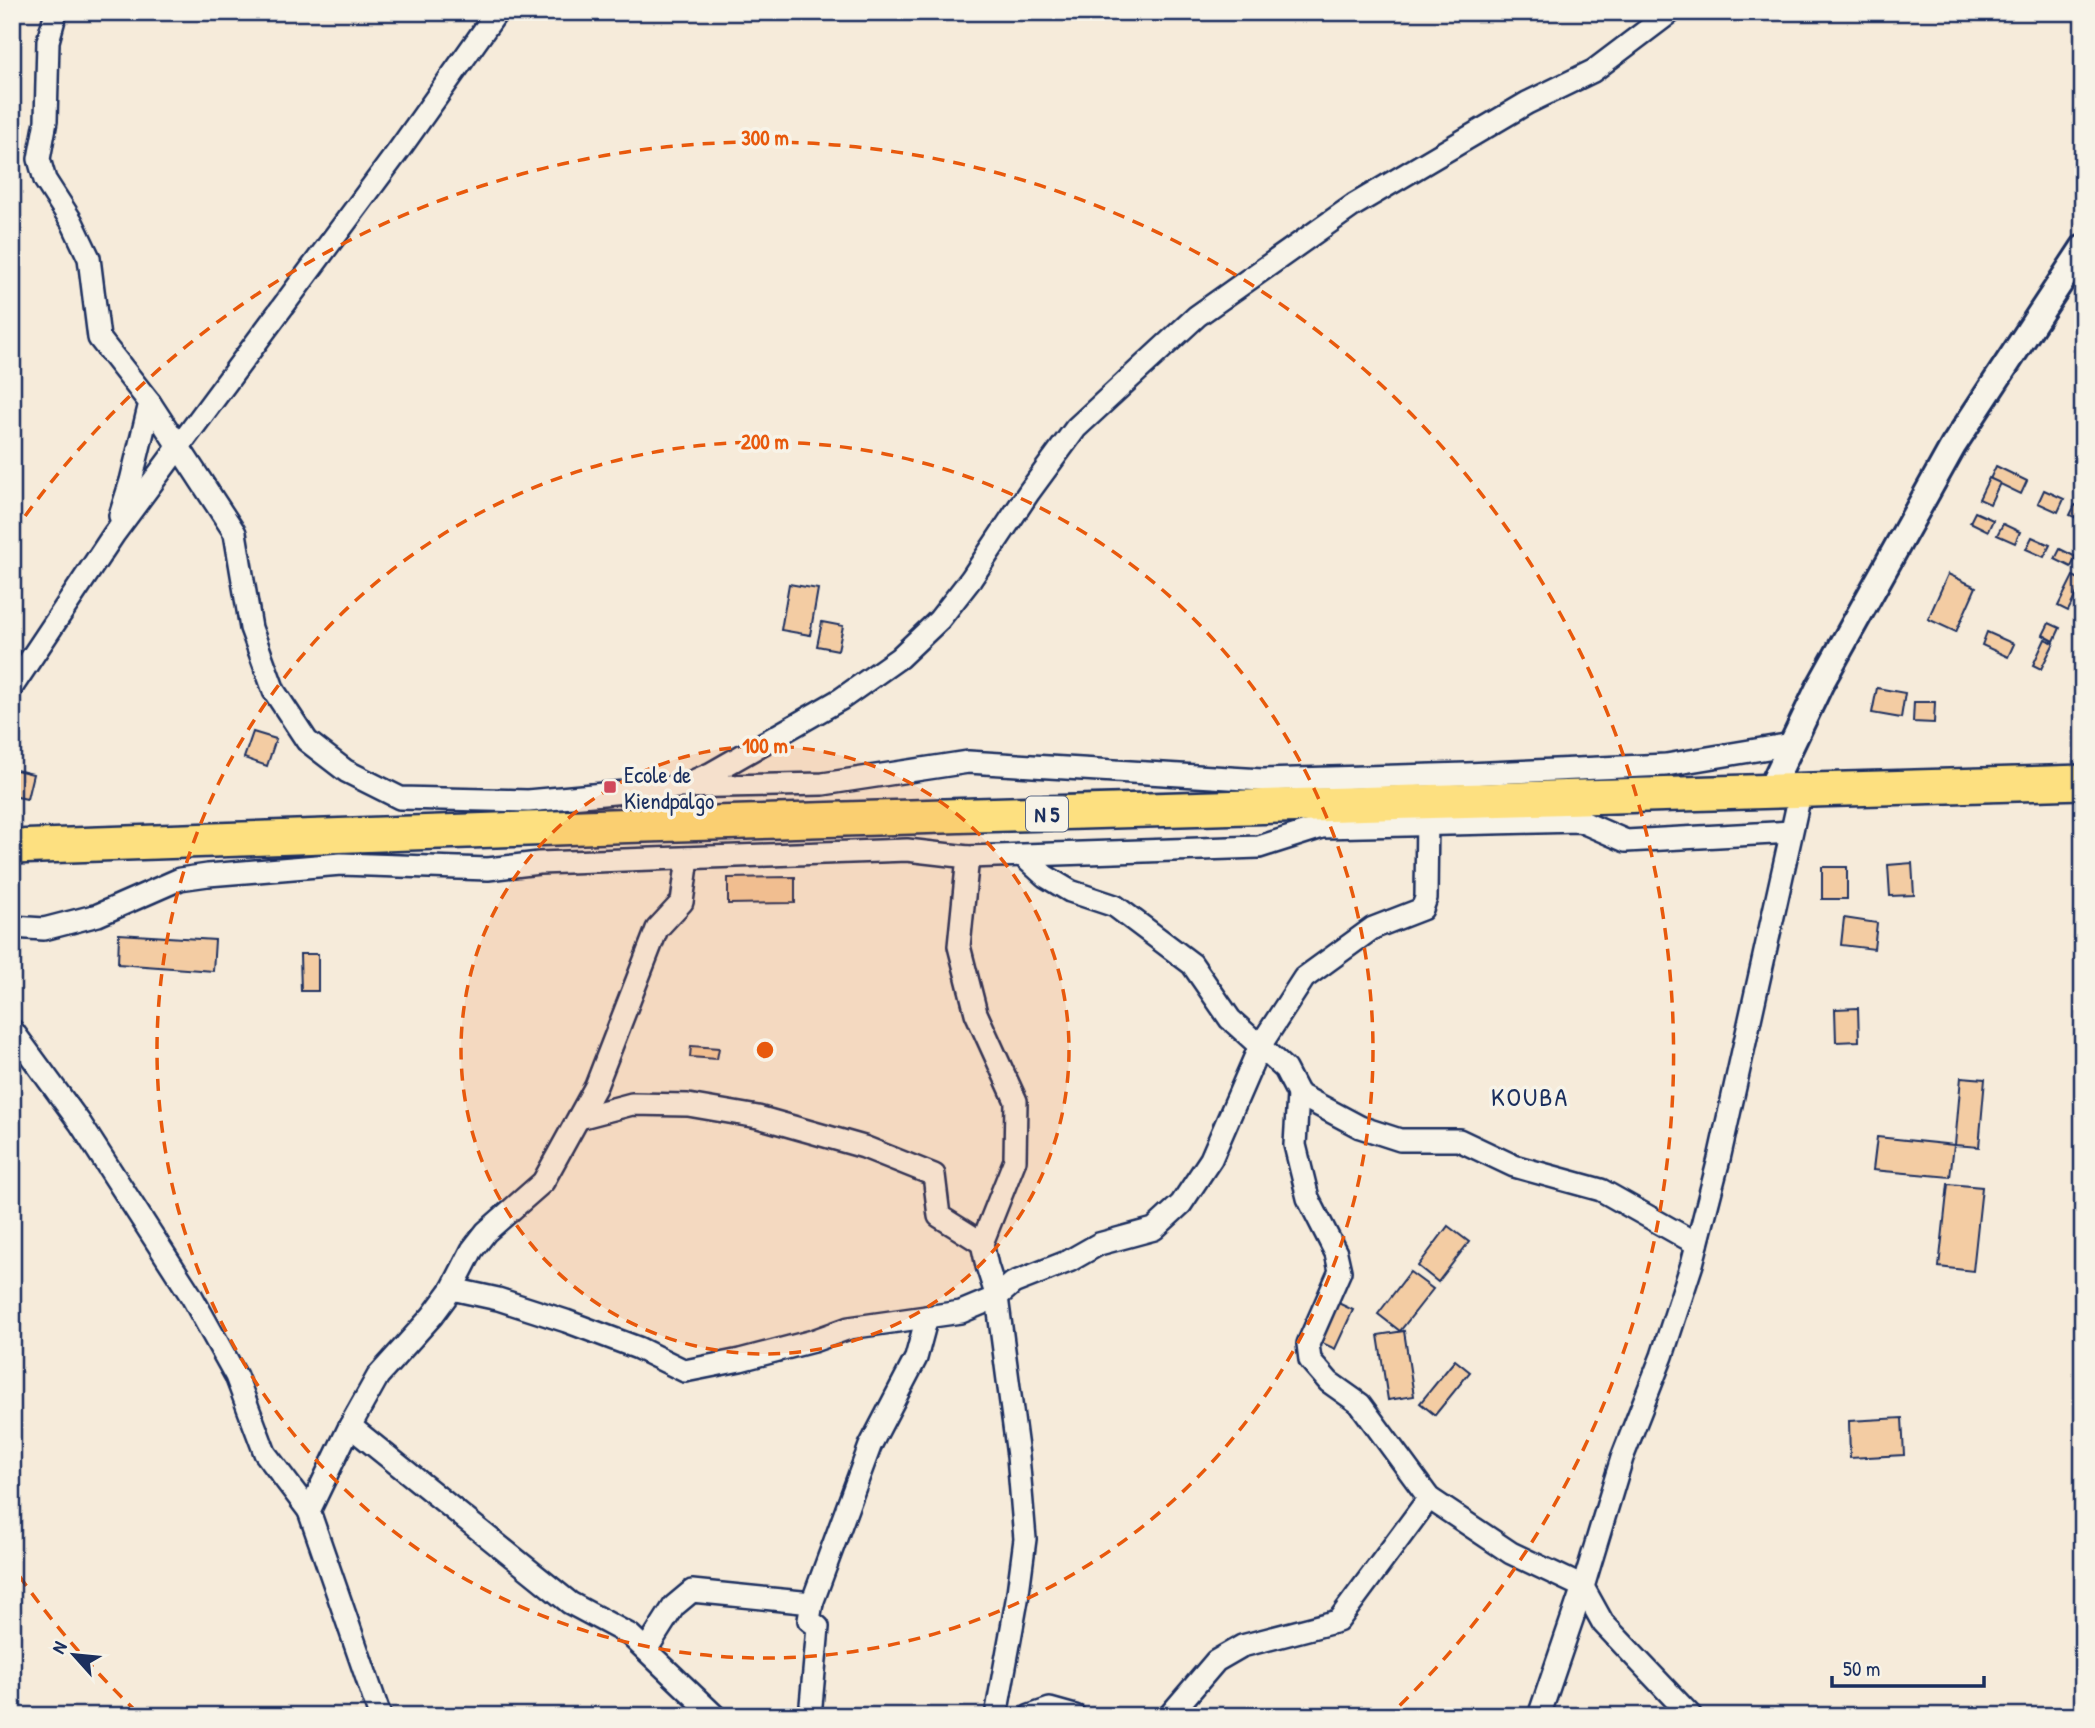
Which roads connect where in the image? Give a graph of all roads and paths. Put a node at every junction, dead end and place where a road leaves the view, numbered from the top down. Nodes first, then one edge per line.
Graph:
1 (56, 12) edge
2 (497, 12) edge
3 (1671, 12) edge
4 (2083, 248) edge
5 (150, 403) junction
6 (179, 447) junction
7 (114, 534) junction
8 (12, 687) edge
9 (1792, 744) junction
10 (2083, 782) edge
11 (678, 787) junction
12 (1785, 791) junction
13 (1427, 814) junction
14 (1791, 832) junction
15 (12, 847) edge
16 (1023, 856) junction
17 (968, 857) junction
18 (688, 858) junction
19 (12, 927) edge
20 (12, 1030) edge
21 (1260, 1046) junction
22 (1298, 1094) junction
23 (579, 1118) junction
24 (982, 1243) junction
25 (1697, 1244) junction
26 (452, 1289) junction
27 (996, 1297) junction
28 (927, 1317) junction
29 (350, 1426) junction
30 (1429, 1498) junction
31 (309, 1511) junction
32 (1583, 1587) junction
33 (812, 1604) junction
34 (646, 1650) junction
35 (380, 1716) edge
36 (715, 1716) edge
37 (810, 1716) edge
38 (996, 1716) edge
39 (1030, 1716) edge
40 (1075, 1716) edge
41 (1169, 1716) edge
42 (1539, 1716) edge
43 (1691, 1716) edge

1 - 5 street
2 - 6 street
3 - 11 street
4 - 9 street
5 - 6 street
5 - 7 street
6 - 7 street
6 - 11 street
7 - 8 street
9 - 11 street
9 - 12 street
10 - 12 highway, N 5
12 - 13 highway, N 5
12 - 14 street
13 - 14 street
13 - 15 highway, N 5
13 - 16 street
13 - 21 street
14 - 25 street
16 - 17 street
16 - 21 street
17 - 18 street
17 - 24 street
18 - 19 street
18 - 23 street
20 - 31 street
21 - 22 street
21 - 27 street
22 - 25 street
22 - 30 street
23 - 24 street
23 - 26 street
24 - 27 street
25 - 32 street
26 - 28 street
26 - 29 street
27 - 28 street
27 - 38 street
28 - 33 street
29 - 31 street
29 - 34 street
30 - 32 street
30 - 41 street
31 - 35 street
32 - 42 street
32 - 43 street
33 - 34 street
33 - 37 street
34 - 36 street
39 - 40 street

